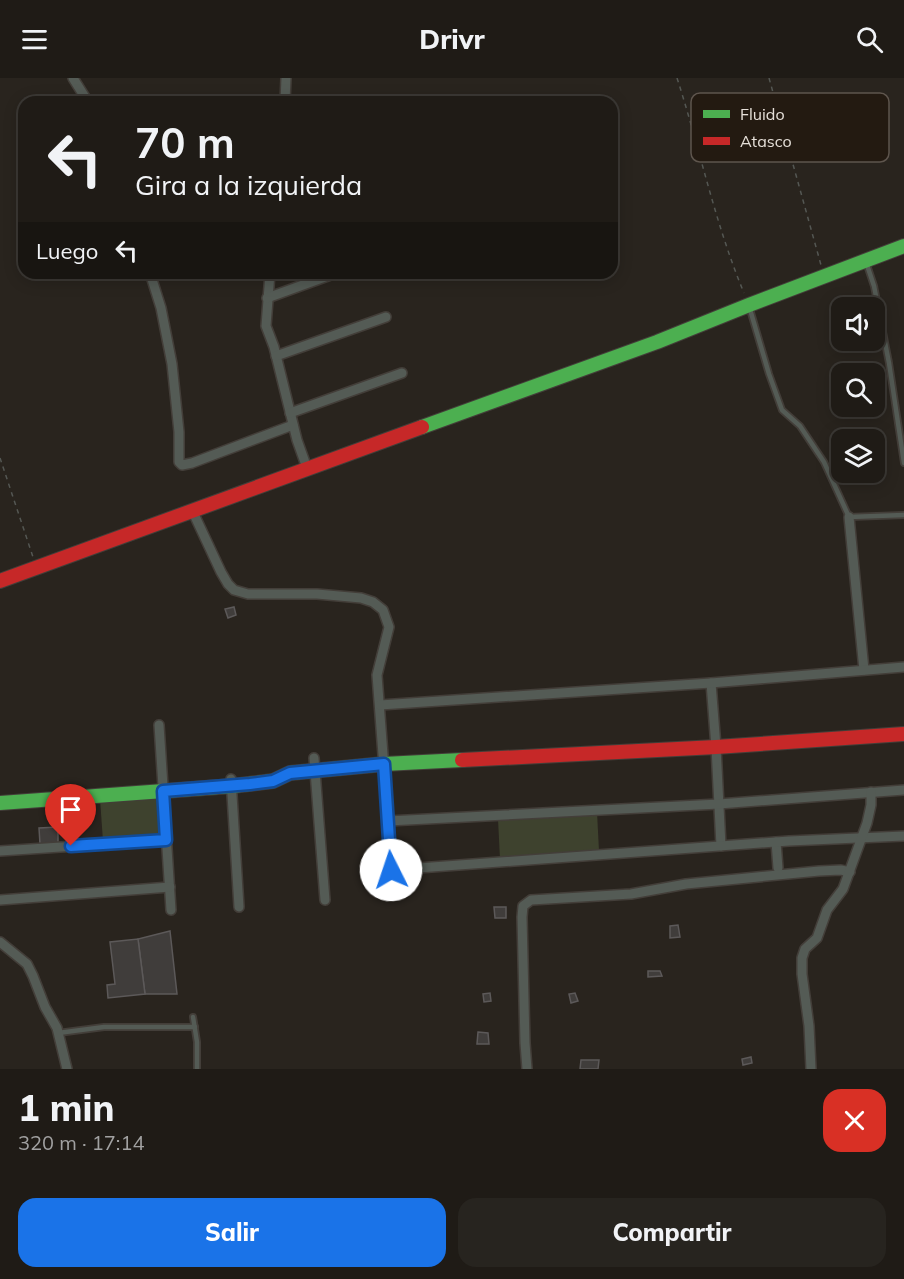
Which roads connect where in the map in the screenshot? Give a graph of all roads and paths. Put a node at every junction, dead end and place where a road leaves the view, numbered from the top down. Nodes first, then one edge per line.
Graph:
1 (73, 78) edge
2 (286, 78) edge
3 (677, 78) edge
4 (770, 78) edge
5 (774, 93) edge
6 (84, 96) edge
7 (285, 96) edge
8 (691, 125) edge
9 (702, 162) edge
10 (793, 162) edge
11 (904, 246) edge
12 (818, 255) dead end
13 (866, 261) junction
14 (152, 279) edge
15 (269, 279) edge
16 (319, 279) edge
17 (267, 298) junction
18 (748, 305) junction
19 (386, 318) dead end
20 (276, 356) junction
21 (402, 373) dead end
22 (290, 413) junction
23 (293, 425) junction
24 (0, 458) edge
25 (904, 463) edge
26 (307, 468) junction
27 (192, 510) junction
28 (904, 515) edge
29 (849, 517) junction
30 (36, 567) junction
31 (0, 581) edge
32 (904, 667) edge
33 (864, 670) junction
34 (711, 683) junction
35 (380, 705) junction
36 (159, 725) dead end
37 (904, 734) edge
38 (716, 747) junction
39 (384, 764) junction
40 (315, 765) junction
41 (232, 782) junction
42 (904, 790) edge
43 (163, 791) junction
44 (871, 792) junction
45 (0, 803) edge
46 (719, 804) junction
47 (388, 821) junction
48 (904, 836) edge
49 (860, 838) junction
50 (166, 840) junction
51 (776, 842) junction
52 (721, 846) junction
53 (0, 851) edge
54 (778, 868) dead end
55 (391, 870) junction
56 (850, 872) junction
57 (170, 887) junction
58 (393, 888) dead end
59 (0, 900) edge
60 (325, 900) dead end
61 (239, 907) dead end
62 (171, 910) dead end
63 (0, 942) edge
64 (193, 1017) dead end
65 (195, 1027) junction
66 (58, 1033) junction
67 (67, 1069) edge
68 (198, 1069) edge
69 (527, 1069) edge
70 (811, 1069) edge

1 - 6 street
2 - 7 street
3 - 8 path
4 - 5 path
9 - 18 path
10 - 12 path
11 - 13 street
13 - 18 street
13 - 25 lane
14 - 23 street
15 - 17 street
16 - 17 street
17 - 20 street
18 - 26 street
18 - 29 lane
19 - 20 street
20 - 22 street
21 - 22 street
22 - 23 street
23 - 26 street
24 - 30 path
26 - 27 street
27 - 30 street
27 - 35 street
28 - 29 lane
29 - 33 street
30 - 31 street
32 - 33 street
33 - 34 street
34 - 35 street
34 - 38 street
35 - 39 street
36 - 43 street
37 - 38 street
38 - 39 street
38 - 46 street
39 - 40 street
39 - 47 street
40 - 41 street
40 - 60 street
41 - 43 street
41 - 61 street
42 - 44 street
43 - 45 street
43 - 50 street
44 - 46 street
44 - 49 street
46 - 47 street
46 - 52 street
47 - 55 street
48 - 49 street
49 - 51 street
49 - 56 street
50 - 53 street
50 - 57 street
51 - 52 street
51 - 54 street
52 - 55 street
55 - 58 street
56 - 69 street
56 - 70 street
57 - 59 street
57 - 62 street
63 - 66 street
64 - 65 lane
65 - 66 lane
65 - 68 lane
66 - 67 street

